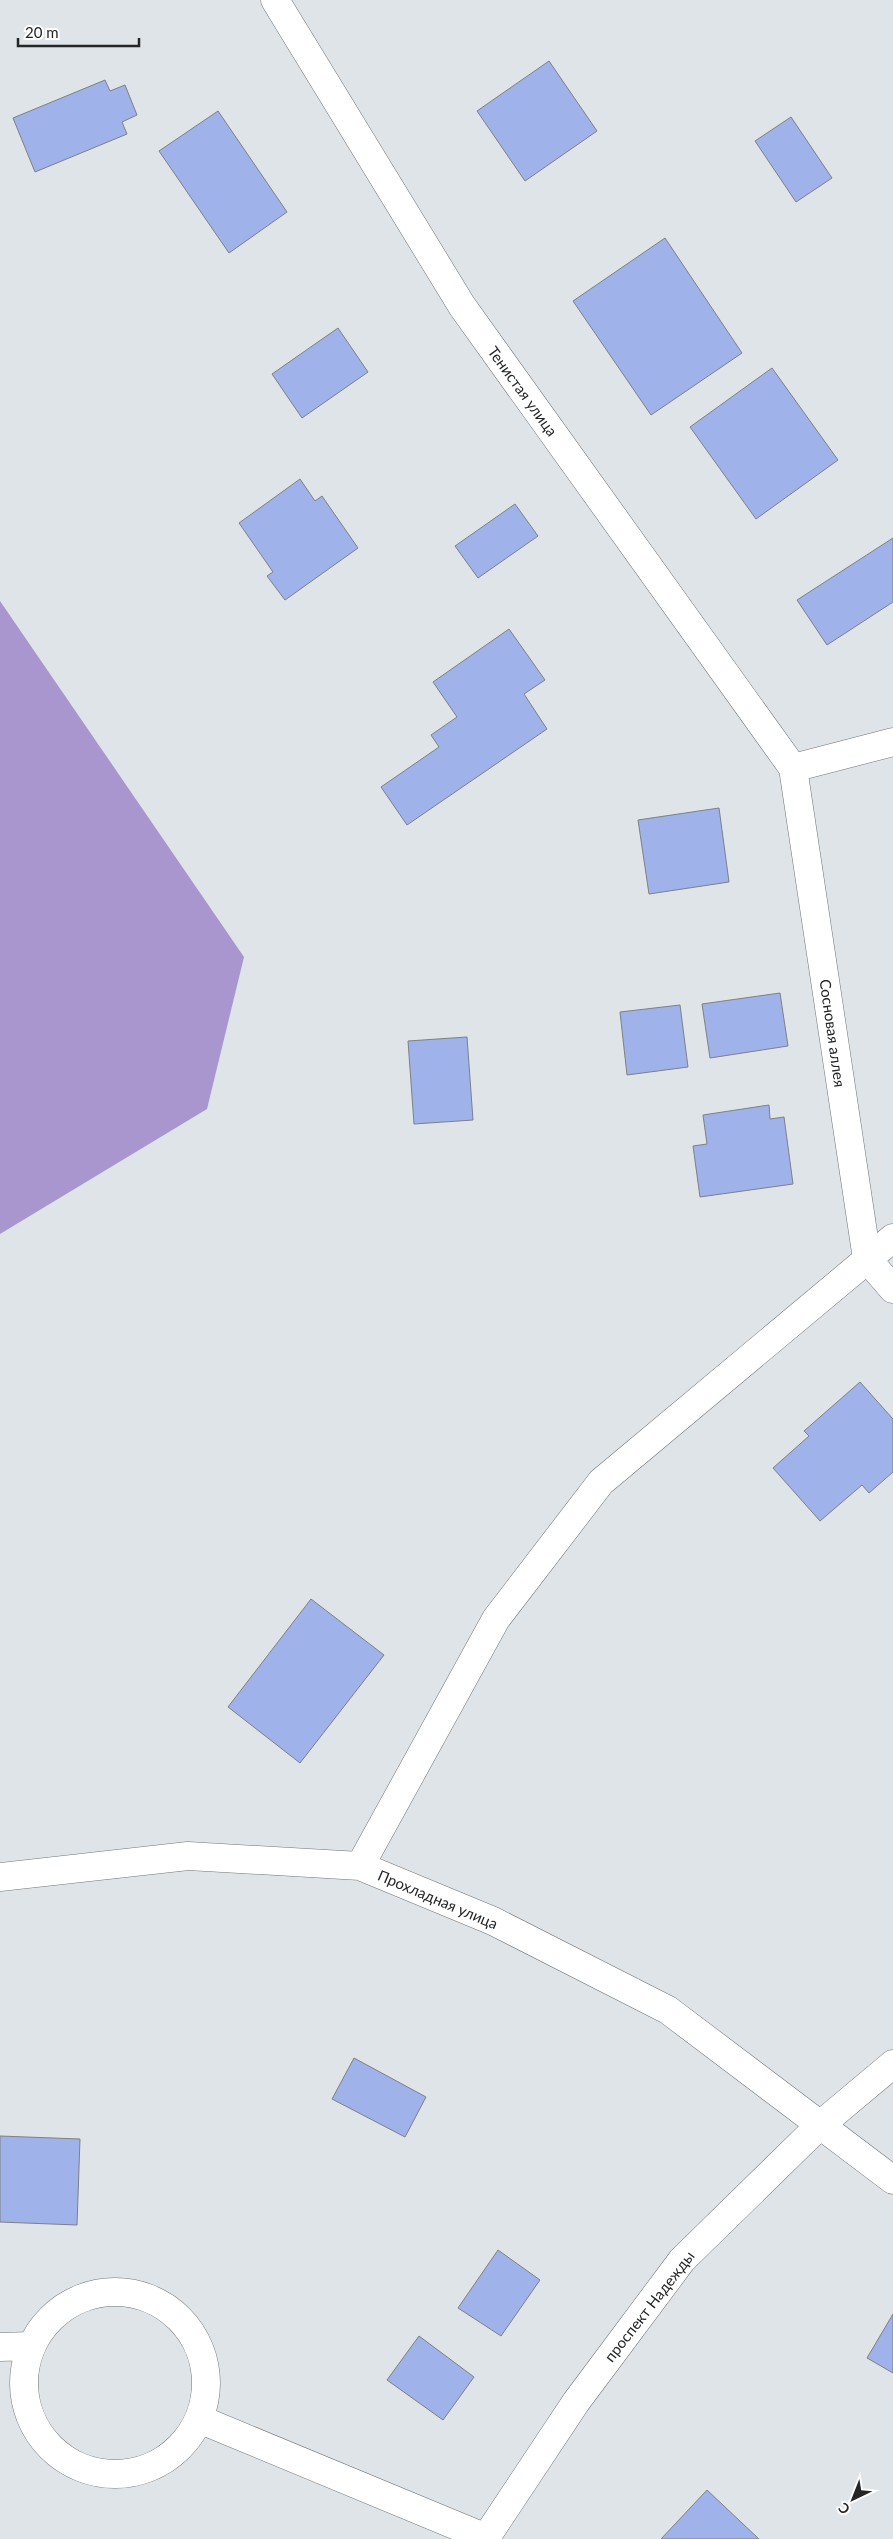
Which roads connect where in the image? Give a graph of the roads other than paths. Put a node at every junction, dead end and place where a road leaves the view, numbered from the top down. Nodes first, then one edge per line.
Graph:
1 (275, 0) edge
2 (893, 742) edge
3 (793, 768) junction
4 (893, 1238) edge
5 (867, 1259) junction
6 (893, 1289) edge
7 (360, 1866) junction
8 (0, 1877) edge
9 (893, 2064) edge
10 (819, 2126) junction
11 (893, 2180) edge
12 (30, 2346) junction
13 (0, 2347) edge
14 (199, 2419) junction
15 (485, 2539) edge

1 - 3 street, Тенистая улица
2 - 3 street
3 - 5 street, Сосновая аллея
4 - 5 street
5 - 6 street
5 - 7 street
7 - 8 street, Прохладная улица
7 - 10 street, Прохладная улица
9 - 10 street, проспект Надежды
10 - 11 street, Прохладная улица
10 - 15 street, проспект Надежды
12 - 13 street
12 - 14 street
12 - 14 street
14 - 15 street

